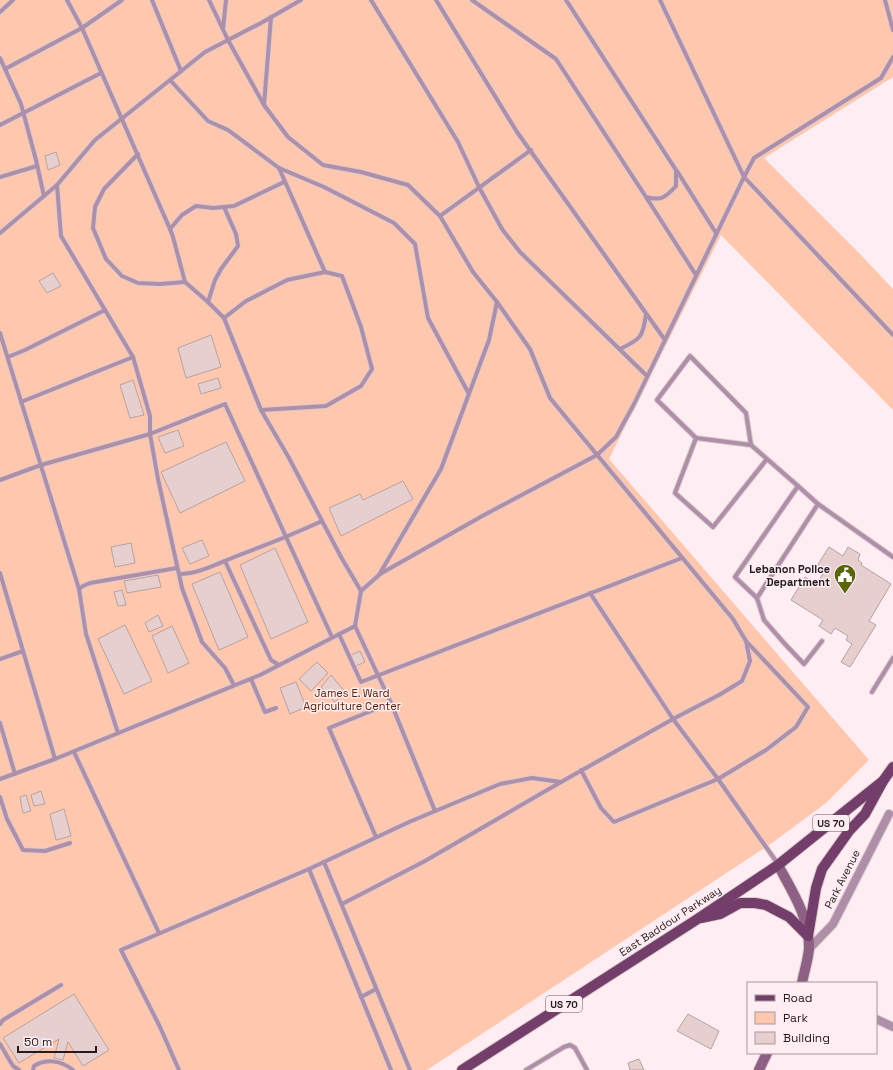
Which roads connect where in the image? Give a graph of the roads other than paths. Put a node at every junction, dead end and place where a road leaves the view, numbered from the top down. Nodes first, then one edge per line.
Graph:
1 (13, 0) edge
2 (67, 0) edge
3 (122, 0) edge
4 (152, 0) edge
5 (209, 0) edge
6 (226, 0) edge
7 (301, 0) edge
8 (371, 0) edge
9 (436, 0) edge
10 (472, 0) edge
11 (566, 0) edge
12 (660, 0) edge
13 (886, 0) edge
14 (0, 12) edge
15 (271, 18) junction
16 (82, 28) junction
17 (893, 30) edge
18 (223, 31) junction
19 (228, 40) junction
20 (893, 57) edge
21 (0, 58) edge
22 (5, 69) junction
23 (181, 71) junction
24 (101, 73) junction
25 (170, 80) junction
26 (264, 105) junction
27 (24, 113) junction
28 (122, 118) junction
29 (0, 125) edge
30 (530, 150) junction
31 (138, 154) junction
32 (37, 166) junction
33 (279, 168) junction
34 (676, 170) junction
35 (744, 176) junction
36 (0, 177) edge
37 (284, 182) junction
38 (57, 185) junction
39 (479, 187) junction
40 (44, 196) junction
41 (646, 196) junction
42 (224, 207) junction
43 (440, 216) junction
44 (170, 229) junction
45 (0, 233) edge
46 (716, 233) junction
47 (325, 272) junction
48 (696, 275) junction
49 (185, 282) junction
50 (208, 302) junction
51 (497, 302) junction
52 (105, 310) junction
53 (646, 313) junction
54 (224, 318) junction
55 (0, 333) edge
56 (893, 335) edge
57 (665, 340) junction
58 (620, 349) junction
59 (8, 357) junction
60 (133, 357) junction
61 (647, 376) junction
62 (469, 394) junction
63 (21, 402) junction
64 (261, 410) junction
65 (150, 434) junction
66 (696, 438) junction
67 (751, 445) junction
68 (597, 455) junction
69 (767, 459) junction
70 (41, 465) junction
71 (0, 480) edge
72 (798, 486) junction
73 (818, 504) junction
74 (322, 521) junction
75 (286, 538) junction
76 (893, 557) edge
77 (682, 558) junction
78 (225, 561) junction
79 (177, 568) junction
80 (0, 573) edge
81 (179, 574) junction
82 (379, 575) junction
83 (79, 589) junction
84 (362, 591) junction
85 (590, 594) junction
86 (757, 598) junction
87 (355, 626) junction
88 (339, 634) junction
89 (332, 637) junction
90 (746, 641) junction
91 (822, 641) dead end
92 (23, 651) junction
93 (893, 658) edge
94 (0, 659) edge
95 (279, 665) junction
96 (379, 676) junction
97 (251, 679) junction
98 (234, 685) junction
99 (872, 692) dead end
100 (391, 703) junction
101 (276, 708) dead end
102 (673, 719) junction
103 (0, 723) edge
104 (118, 733) junction
105 (74, 752) junction
106 (55, 759) junction
107 (893, 767) edge
108 (581, 770) junction
109 (15, 774) junction
110 (0, 779) edge
111 (718, 779) junction
112 (883, 781) junction
113 (561, 782) junction
114 (0, 797) edge
115 (435, 811) junction
116 (889, 814) dead end
117 (376, 837) junction
118 (70, 843) dead end
119 (324, 862) junction
120 (778, 864) junction
121 (309, 869) junction
122 (342, 904) junction
123 (696, 920) junction
124 (159, 933) junction
125 (808, 936) junction
126 (809, 949) junction
127 (802, 982) edge
128 (61, 985) dead end
129 (376, 988) junction
130 (361, 997) junction
131 (877, 1019) edge
132 (0, 1024) edge
133 (893, 1026) edge
134 (0, 1044) edge
135 (766, 1054) edge
136 (19, 1070) edge
137 (33, 1070) edge
138 (73, 1070) edge
139 (179, 1070) edge
140 (391, 1070) edge
141 (410, 1070) edge
142 (462, 1070) edge
143 (526, 1070) edge
144 (587, 1070) edge
145 (758, 1070) edge

1 - 14 lane
2 - 16 lane
3 - 16 lane
4 - 23 lane
5 - 18 lane
6 - 18 lane
7 - 15 lane
8 - 39 lane
9 - 30 lane
10 - 41 lane
11 - 34 lane
12 - 35 lane
13 - 17 lane
15 - 19 lane
15 - 26 lane
16 - 22 lane
16 - 24 lane
18 - 19 lane
19 - 23 lane
19 - 26 lane
20 - 35 lane
21 - 22 lane
22 - 27 lane
23 - 25 lane
24 - 27 lane
24 - 28 lane
25 - 28 lane
25 - 33 lane
26 - 43 lane
27 - 29 lane
27 - 32 lane
28 - 31 lane
28 - 38 lane
30 - 39 lane
30 - 53 lane
31 - 44 lane
31 - 49 lane
32 - 36 lane
32 - 40 lane
33 - 37 lane
33 - 62 lane
34 - 41 lane
34 - 46 lane
35 - 46 lane
35 - 56 lane
37 - 42 lane
37 - 47 lane
38 - 40 lane
38 - 52 lane
39 - 43 lane
39 - 58 lane
40 - 45 lane
41 - 48 lane
42 - 44 lane
42 - 50 lane
43 - 51 lane
44 - 49 lane
46 - 48 lane
47 - 54 lane
47 - 64 lane
48 - 57 lane
49 - 50 lane
50 - 54 lane
51 - 62 lane
51 - 68 lane
52 - 59 lane
52 - 60 lane
53 - 57 lane
53 - 58 lane
54 - 64 lane
55 - 59 lane
57 - 61 lane
58 - 61 lane
59 - 63 lane
60 - 63 lane
60 - 65 lane
61 - 68 lane
62 - 82 lane
63 - 70 lane
64 - 74 lane
65 - 70 lane
65 - 75 lane
65 - 79 lane
66 - 67 lane
66 - 67 lane
66 - 69 lane
67 - 69 lane
68 - 77 lane
68 - 82 lane
69 - 72 lane
70 - 71 lane
70 - 83 lane
72 - 73 lane
72 - 86 lane
73 - 76 lane
73 - 86 lane
74 - 75 lane
74 - 84 lane
75 - 78 lane
75 - 89 lane
77 - 85 lane
77 - 90 lane
78 - 81 lane
78 - 95 lane
79 - 81 lane
79 - 83 lane
80 - 92 lane
81 - 98 lane
82 - 84 lane
83 - 104 lane
84 - 87 lane
85 - 96 lane
85 - 102 lane
86 - 91 lane
87 - 88 lane
87 - 96 lane
88 - 89 lane
88 - 96 lane
89 - 95 lane
90 - 102 lane
90 - 111 lane
92 - 94 lane
92 - 106 lane
93 - 99 lane
95 - 97 lane
96 - 100 lane
97 - 98 lane
97 - 101 lane
98 - 104 lane
100 - 115 lane
100 - 117 lane
102 - 108 lane
102 - 111 lane
103 - 109 lane
104 - 105 lane
105 - 106 lane
105 - 124 lane
106 - 109 lane
107 - 112 main road, US 70
108 - 111 lane
108 - 113 lane
109 - 110 lane
111 - 120 lane
112 - 120 main road, East Baddour Parkway / US 70
112 - 125 main road
113 - 115 lane
113 - 122 lane
114 - 118 lane
115 - 117 lane
116 - 126 street, Park Avenue
117 - 119 lane
119 - 121 lane
119 - 122 lane
120 - 123 main road, East Baddour Parkway / US 70
120 - 125 street
121 - 124 lane
121 - 130 lane
122 - 129 lane
123 - 125 main road
123 - 142 main road, East Baddour Parkway / US 70
124 - 139 lane
125 - 126 street
126 - 127 street
128 - 132 lane
129 - 130 lane
129 - 141 lane
130 - 140 lane
131 - 133 street
134 - 136 lane
135 - 145 street
137 - 138 lane
143 - 144 lane

